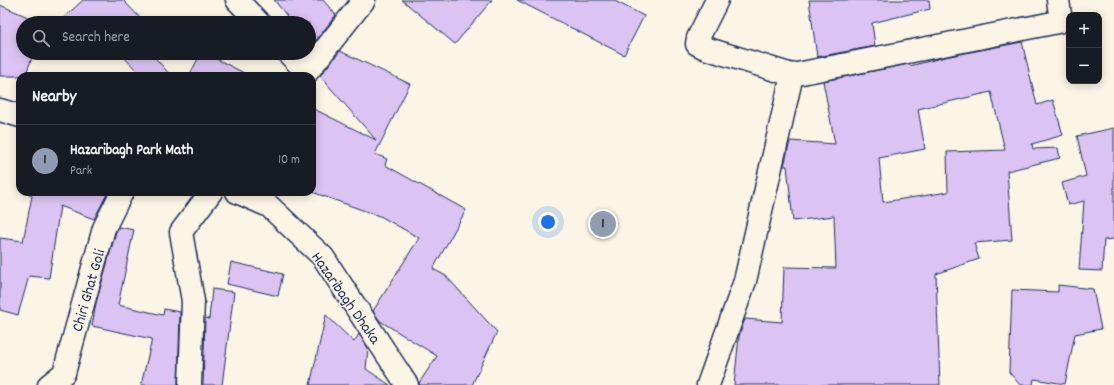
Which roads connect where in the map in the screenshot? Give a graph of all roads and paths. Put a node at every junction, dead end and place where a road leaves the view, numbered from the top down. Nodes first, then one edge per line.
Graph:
1 (237, 0) edge
2 (364, 0) edge
3 (718, 0) edge
4 (1058, 0) edge
5 (252, 16) edge
6 (294, 60) edge
7 (303, 72) edge
8 (307, 72) edge
9 (792, 75) junction
10 (0, 110) edge
11 (16, 115) edge
12 (120, 196) edge
13 (208, 196) edge
14 (246, 196) edge
15 (49, 385) edge
16 (190, 385) edge
17 (407, 385) edge
18 (708, 385) edge

1 - 5 street
2 - 8 street
3 - 9 street
4 - 9 street
6 - 7 street
9 - 18 street
10 - 11 street
12 - 15 street, Chiri Ghat Goli
13 - 16 street
14 - 17 street, Hazaribagh Dhaka

